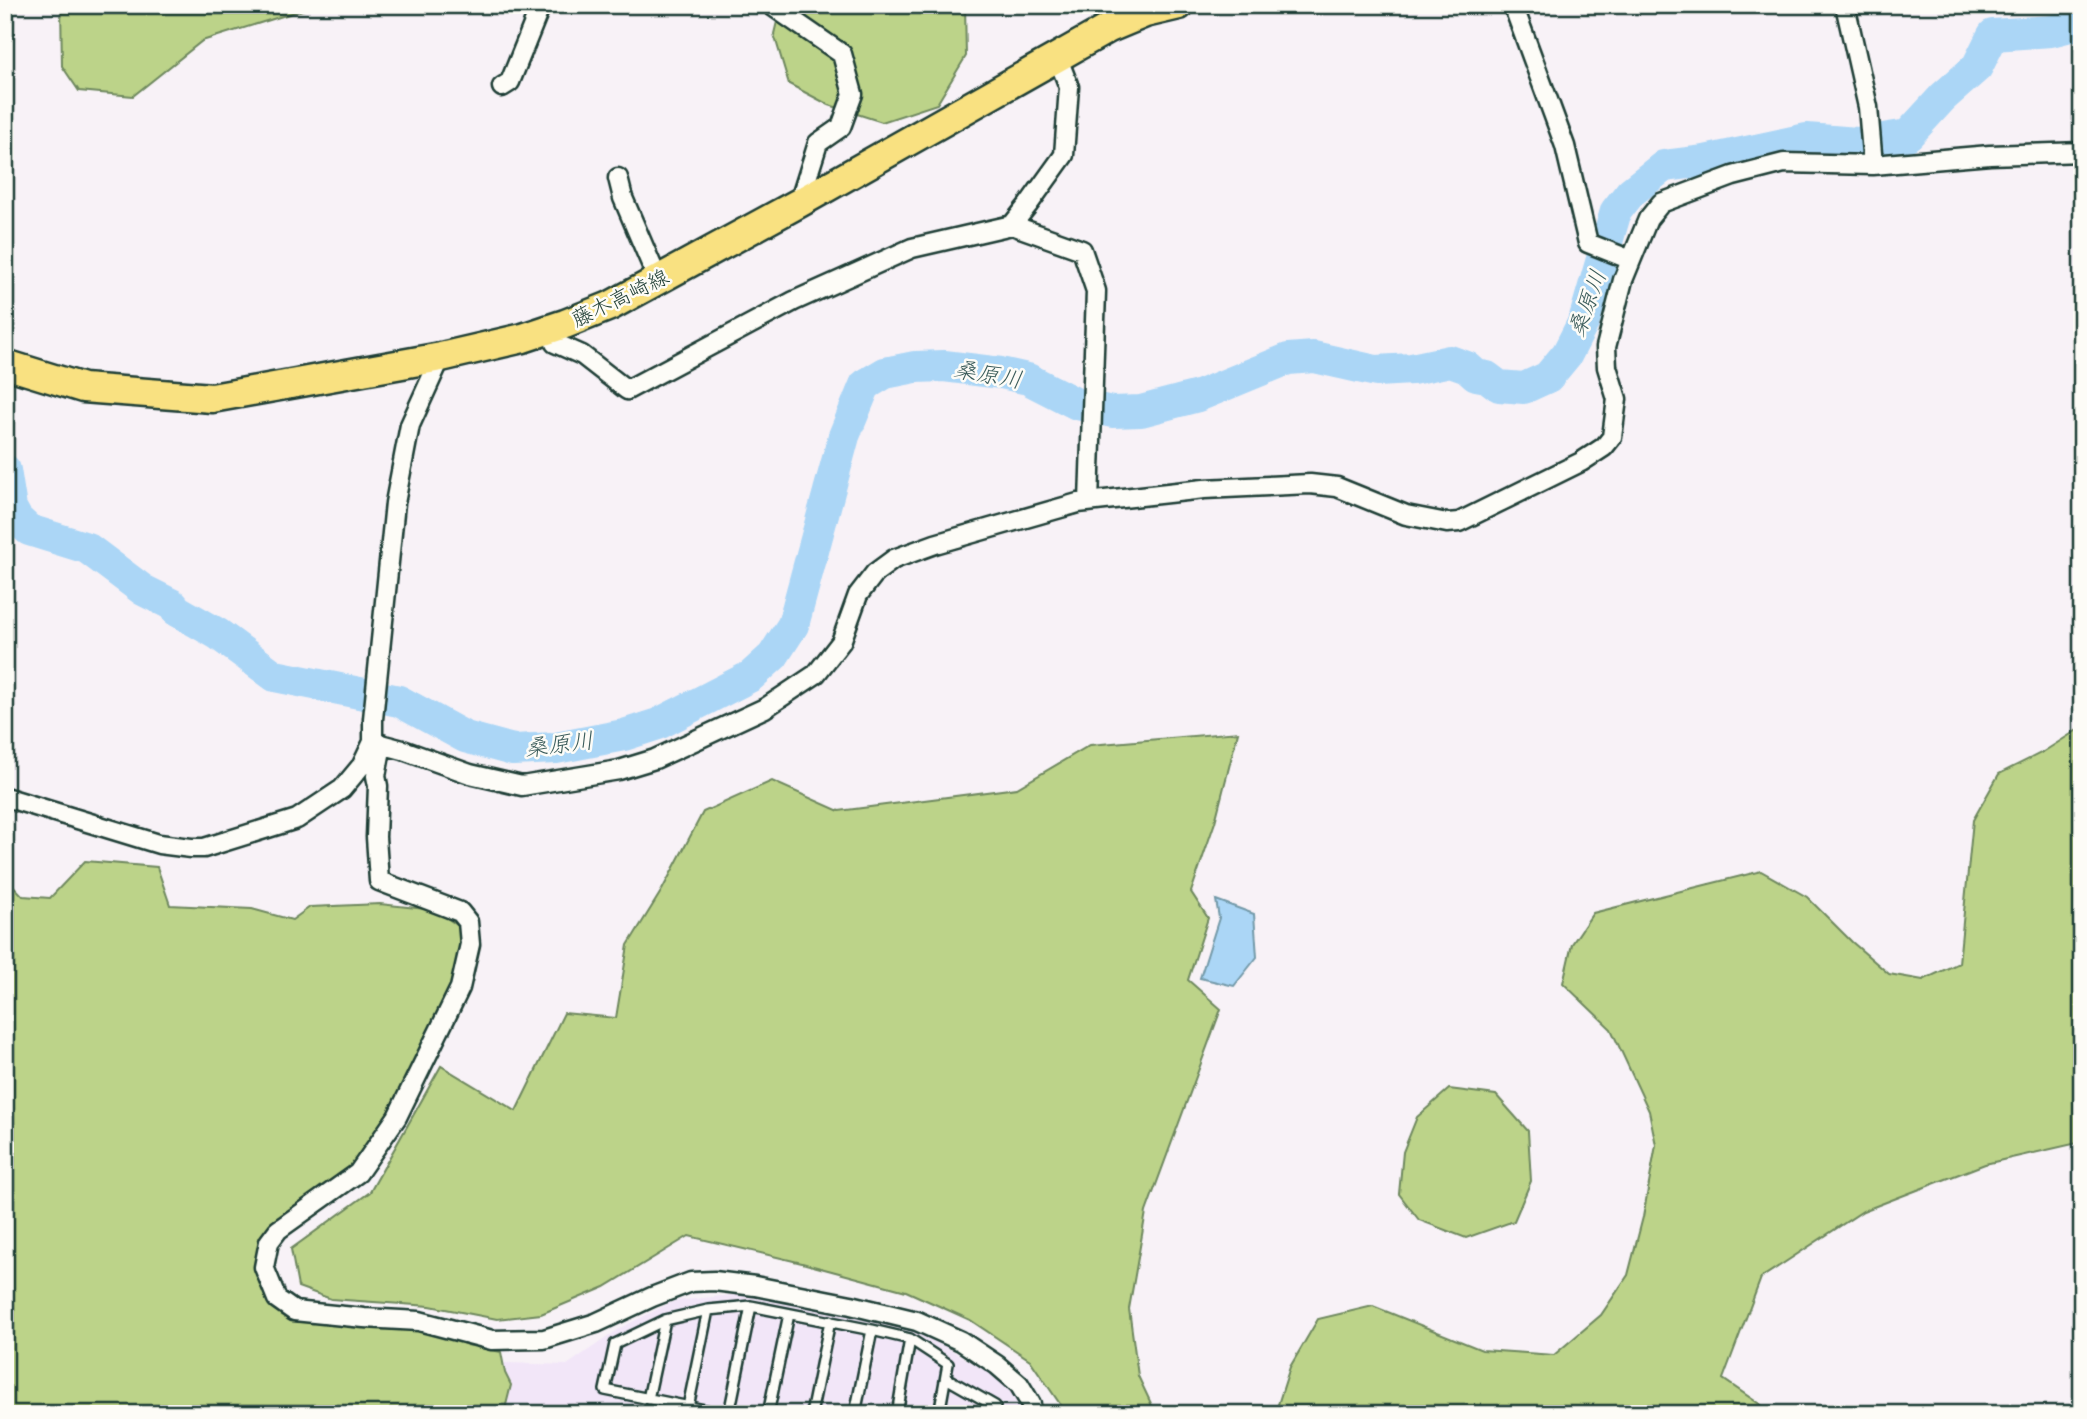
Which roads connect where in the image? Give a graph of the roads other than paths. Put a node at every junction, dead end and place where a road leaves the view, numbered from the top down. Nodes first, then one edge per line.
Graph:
1 (541, 5) edge
2 (771, 5) edge
3 (1179, 5) edge
4 (1513, 5) edge
5 (1845, 5) edge
6 (1057, 56) junction
7 (502, 87) dead end
8 (2082, 152) edge
9 (1873, 165) junction
10 (618, 178) dead end
11 (799, 203) junction
12 (1012, 225) junction
13 (1631, 260) junction
14 (658, 280) junction
15 (552, 329) junction
16 (441, 357) junction
17 (5, 364) edge
18 (1089, 502) junction
19 (378, 743) junction
20 (5, 797) edge
21 (751, 1306) junction
22 (708, 1310) junction
23 (789, 1314) junction
24 (665, 1320) junction
25 (830, 1321) junction
26 (872, 1330) junction
27 (911, 1339) junction
28 (946, 1378) junction
29 (648, 1399) junction
30 (995, 1406) dead end
31 (688, 1407) junction
32 (727, 1414) edge
33 (768, 1414) edge
34 (811, 1414) edge
35 (855, 1414) edge
36 (897, 1414) edge
37 (939, 1414) edge
38 (1031, 1414) edge

1 - 7 street
2 - 11 street
3 - 6 main road, 藤木高崎線
4 - 13 street
5 - 9 street
6 - 11 main road, 藤木高崎線
6 - 12 street
8 - 9 street
9 - 13 street
10 - 14 street
11 - 14 main road, 藤木高崎線
12 - 15 street
12 - 18 street
13 - 18 street
14 - 15 main road, 藤木高崎線
15 - 16 main road, 藤木高崎線
16 - 17 main road, 藤木高崎線
16 - 19 street
18 - 19 street
19 - 20 street
19 - 38 street
21 - 22 lane
21 - 23 lane
21 - 32 lane
22 - 24 lane
22 - 31 lane
23 - 25 lane
23 - 33 lane
24 - 29 lane
24 - 29 lane
25 - 26 lane
25 - 34 lane
26 - 27 lane
26 - 35 lane
27 - 28 lane
27 - 36 lane
28 - 30 lane
28 - 37 lane
29 - 31 lane
31 - 32 lane

